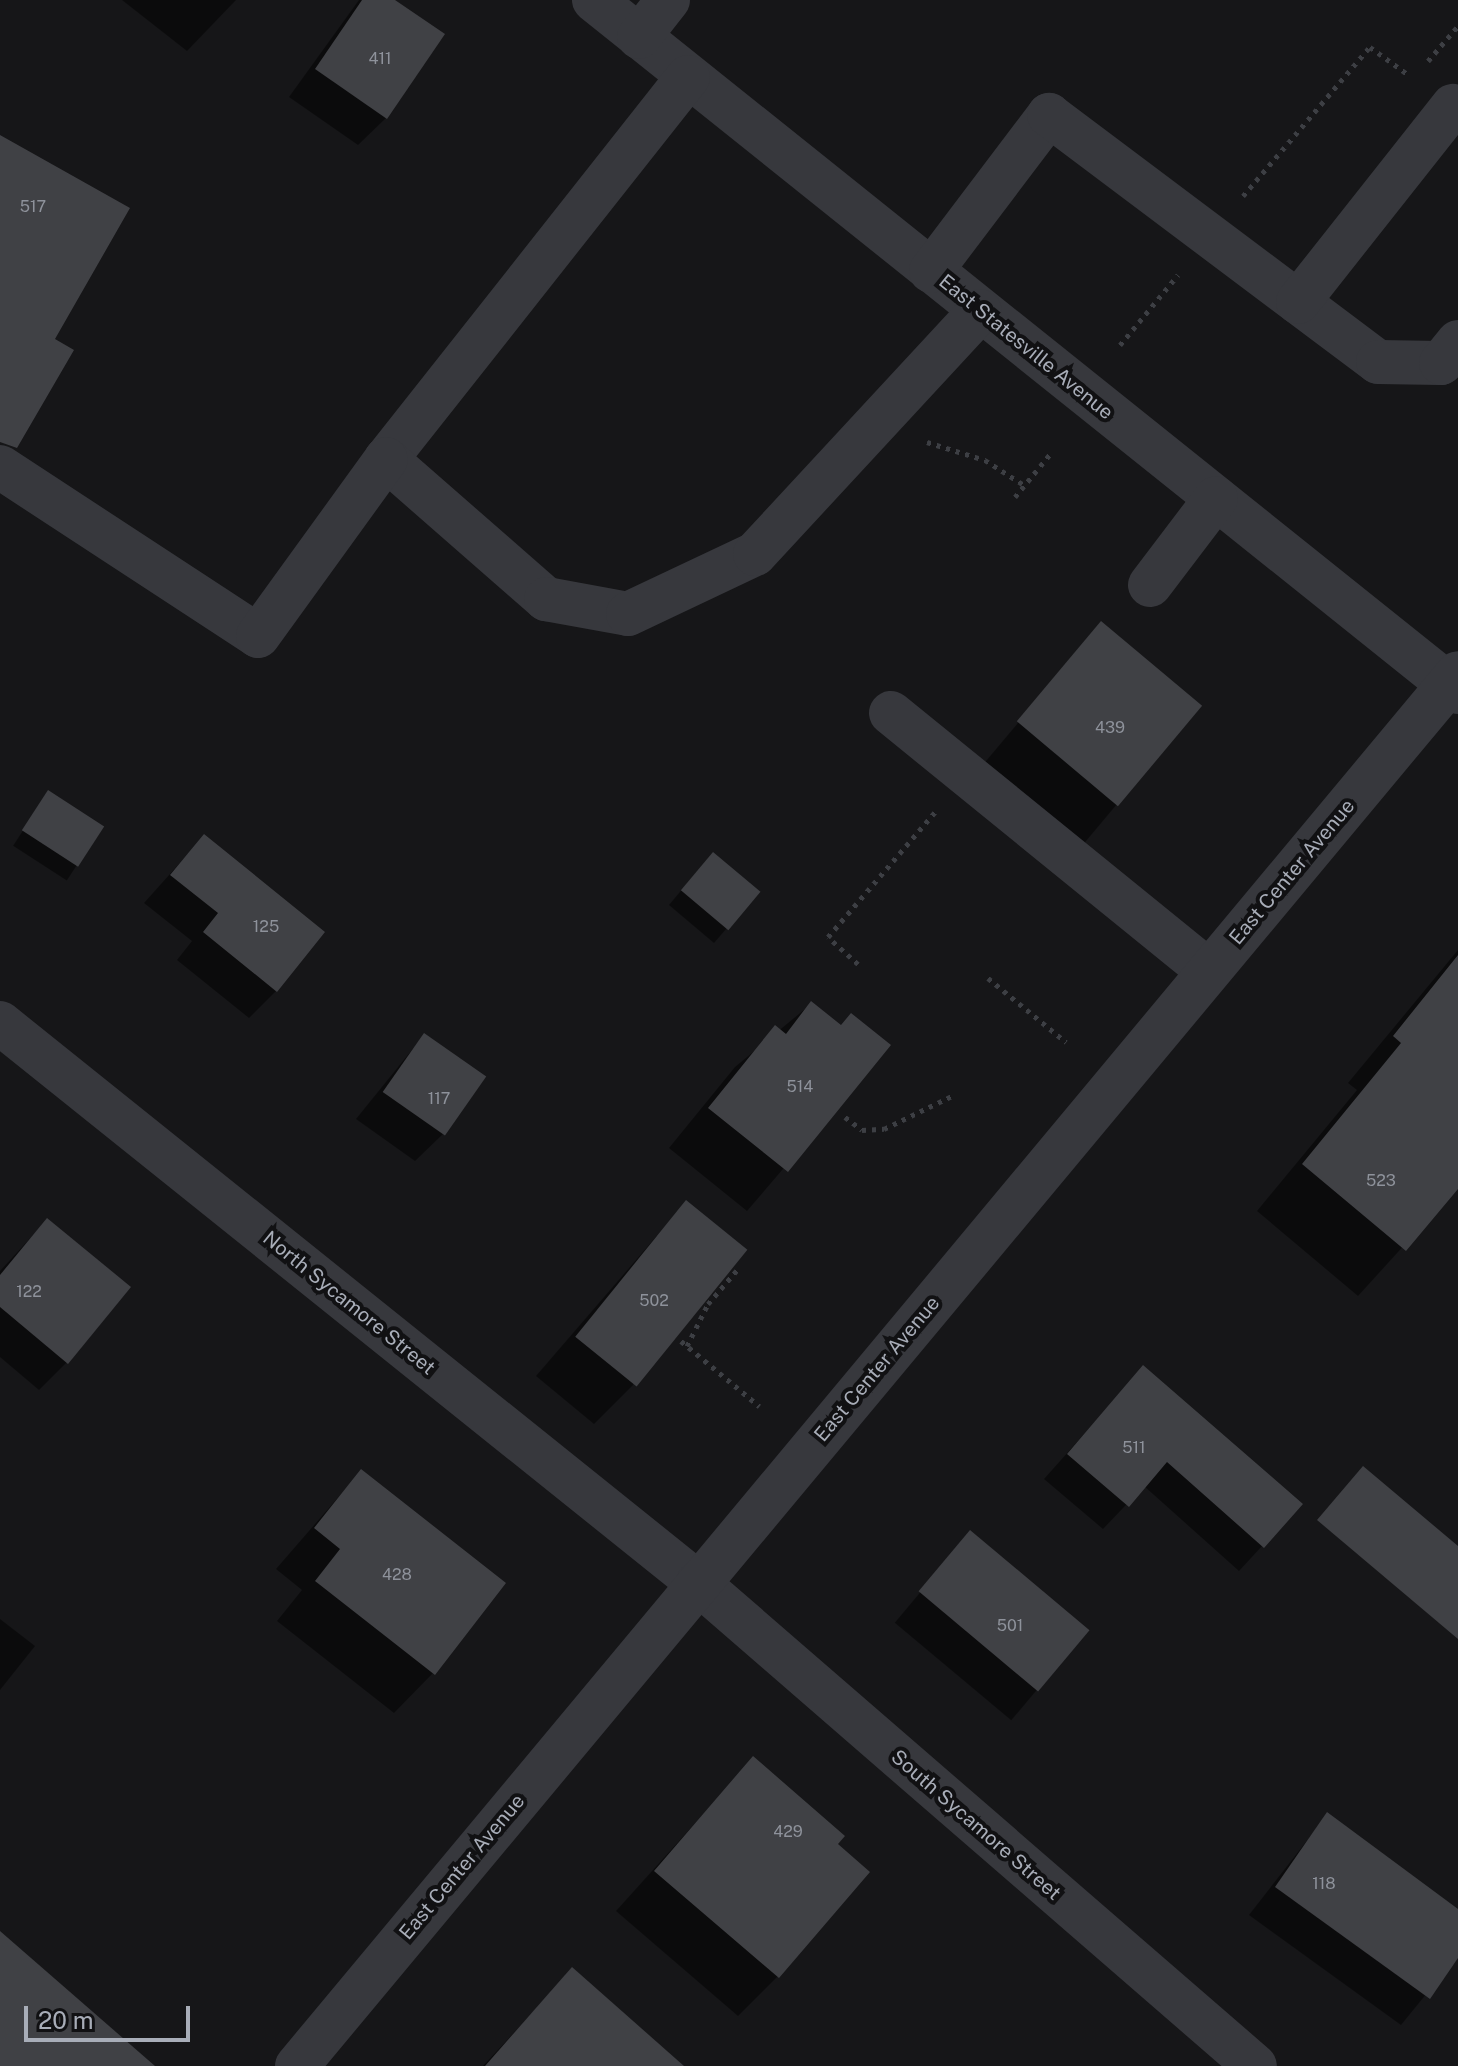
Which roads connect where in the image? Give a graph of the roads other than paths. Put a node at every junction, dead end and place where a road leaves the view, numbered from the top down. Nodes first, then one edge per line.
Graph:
1 (594, 0) edge
2 (668, 0) edge
3 (639, 37) junction
4 (688, 77) junction
5 (1453, 106) dead end
6 (931, 271) junction
7 (1298, 302) junction
8 (980, 311) junction
9 (1458, 342) edge
10 (386, 459) junction
11 (0, 467) edge
12 (1216, 498) junction
13 (1150, 585) dead end
14 (1455, 683) edge
15 (891, 713) dead end
16 (1209, 971) junction
17 (0, 1023) edge
18 (698, 1583) junction
19 (297, 2066) edge
20 (1255, 2066) edge

1 - 3 street, East Statesville Avenue
2 - 3 street
3 - 4 street, East Statesville Avenue
4 - 6 street, East Statesville Avenue
4 - 10 street
5 - 7 street
6 - 7 street
6 - 8 street, East Statesville Avenue
7 - 9 street
8 - 10 street
8 - 12 street, East Statesville Avenue
10 - 11 street
12 - 13 street
12 - 14 street, East Statesville Avenue
14 - 16 street, East Center Avenue
15 - 16 street
16 - 18 street, East Center Avenue
17 - 18 street, North Sycamore Street
18 - 19 street, East Center Avenue
18 - 20 street, South Sycamore Street

